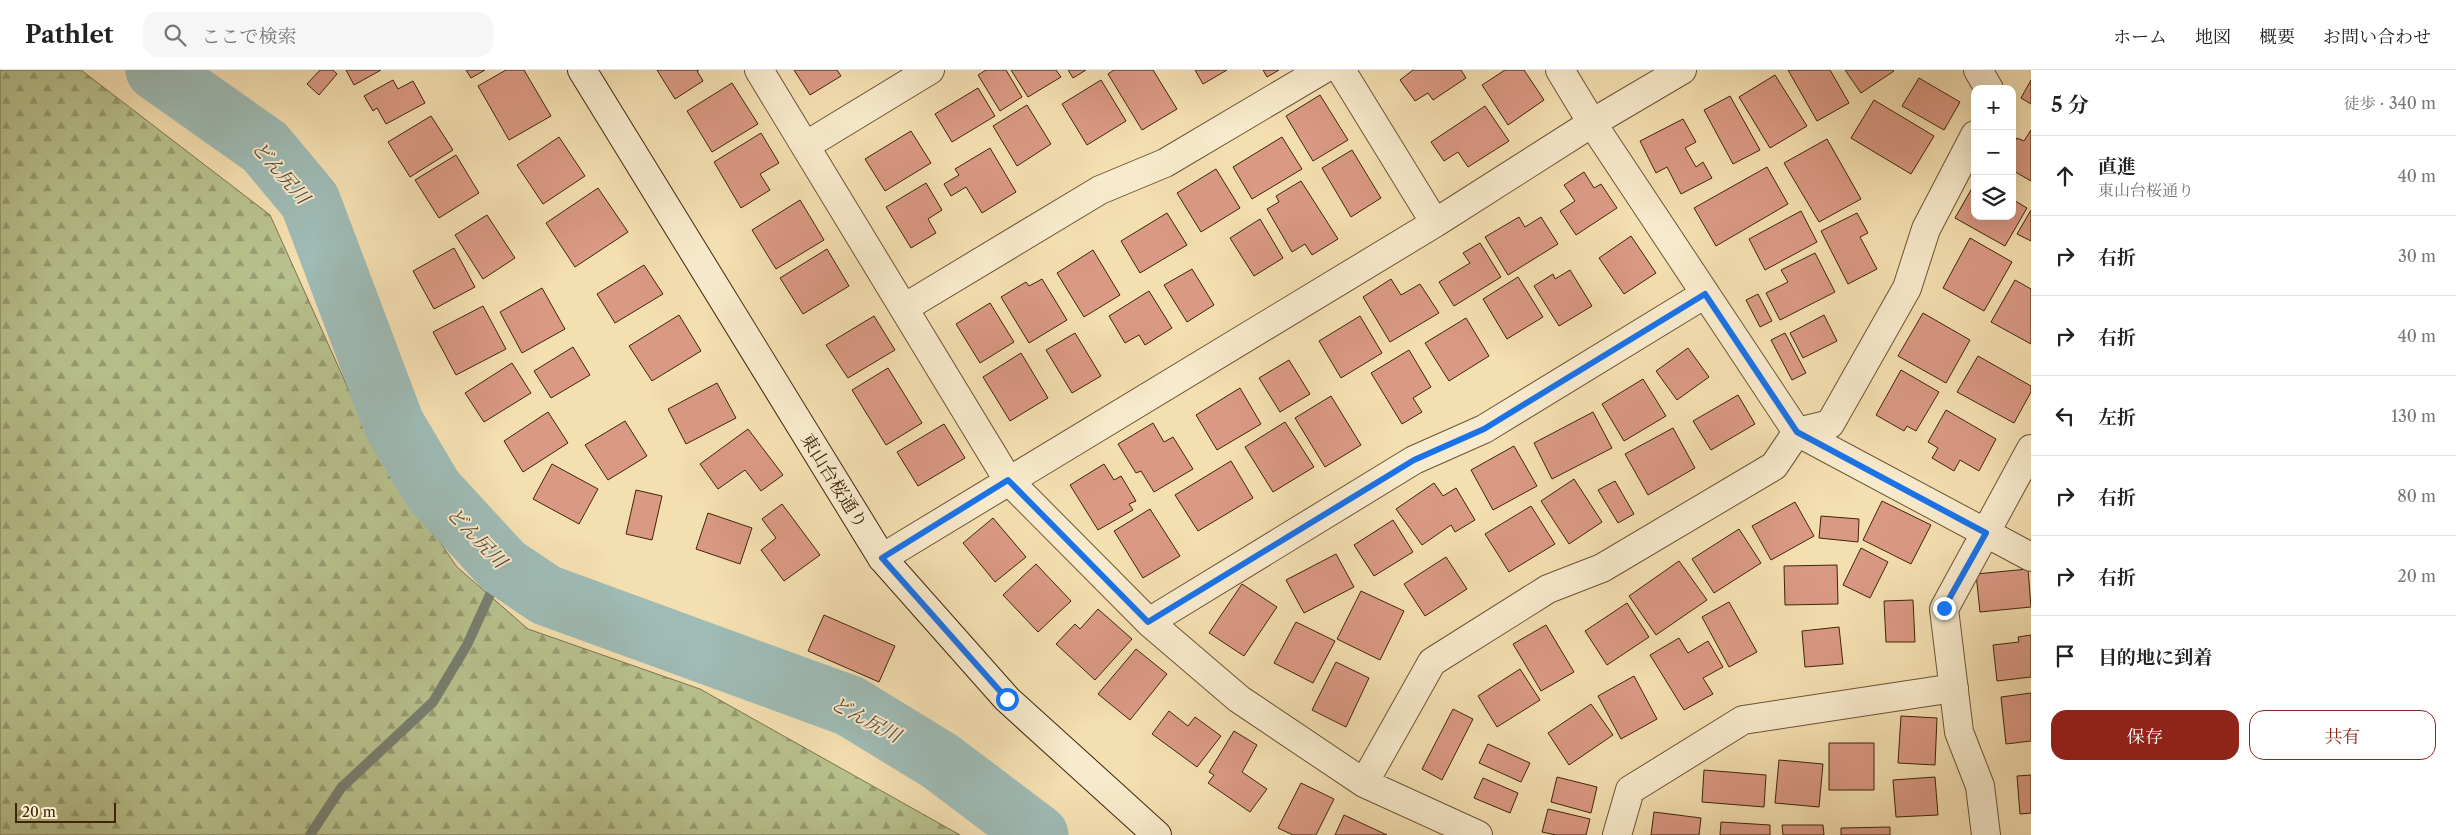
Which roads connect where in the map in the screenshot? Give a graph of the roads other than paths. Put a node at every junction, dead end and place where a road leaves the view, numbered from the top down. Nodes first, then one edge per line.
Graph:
1 (582, 70) edge
2 (759, 70) edge
3 (930, 70) edge
4 (1322, 70) edge
5 (1341, 70) edge
6 (1560, 70) edge
7 (1682, 70) edge
8 (1978, 70) edge
9 (1987, 85) edge
10 (1592, 123) junction
11 (1971, 143) edge
12 (805, 146) junction
13 (1435, 222) junction
14 (1705, 294) junction
15 (904, 308) junction
16 (1797, 432) junction
17 (2031, 449) edge
18 (1008, 480) junction
19 (1986, 533) junction
20 (2031, 557) edge
21 (882, 558) junction
22 (1148, 622) junction
23 (1954, 688) junction
24 (1364, 783) junction
25 (1157, 835) edge
26 (1478, 835) edge
27 (1617, 835) edge
28 (1986, 835) edge

1 - 21 street, 東山台桜通り
2 - 12 street
3 - 12 street
4 - 15 street
5 - 13 street
6 - 10 street
7 - 10 street
8 - 9 street
10 - 13 street
10 - 14 street
11 - 16 street
12 - 15 street
13 - 18 street
14 - 16 street
14 - 22 street
15 - 18 street
16 - 19 street
16 - 24 street
17 - 19 street
18 - 21 street
18 - 22 street
19 - 20 street
19 - 23 street
21 - 25 street, 東山台桜通り
22 - 24 street
23 - 27 street
23 - 28 street
24 - 26 street

